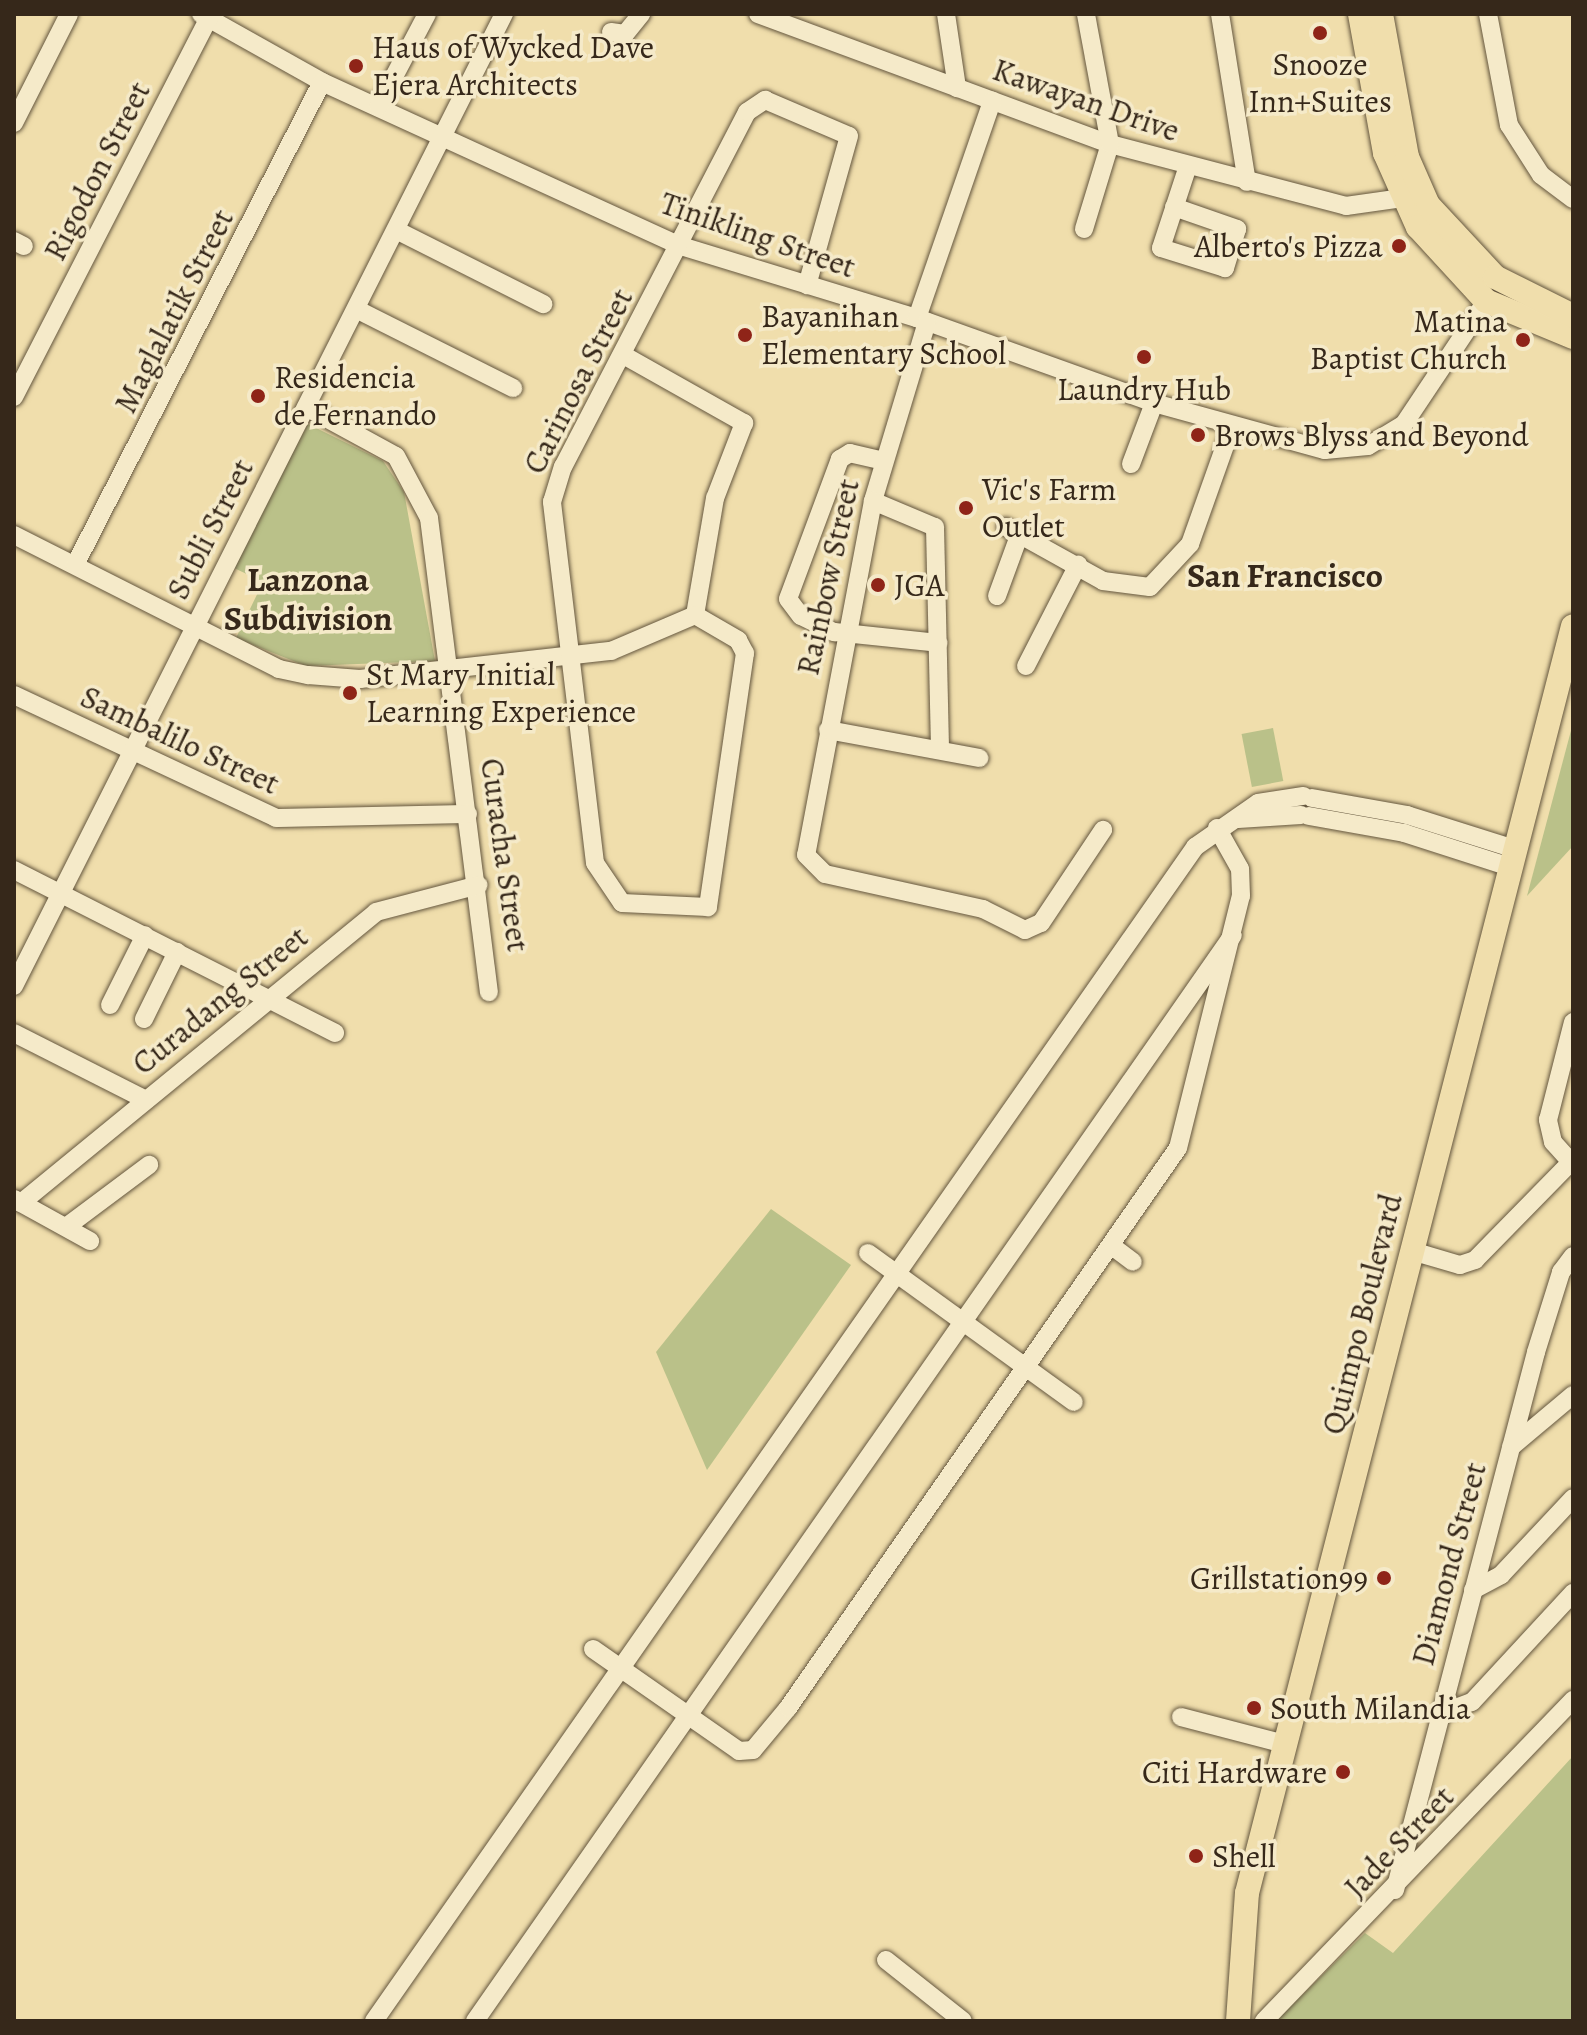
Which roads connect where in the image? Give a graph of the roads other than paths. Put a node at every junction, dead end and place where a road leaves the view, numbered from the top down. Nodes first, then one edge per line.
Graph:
1 (69, 14) edge
2 (427, 14) edge
3 (504, 14) edge
4 (641, 14) edge
5 (758, 14) edge
6 (946, 14) edge
7 (1086, 14) edge
8 (1220, 14) edge
9 (1360, 14) edge
10 (1381, 14) edge
11 (1488, 14) edge
12 (207, 15) edge
13 (611, 32) dead end
14 (322, 82) junction
15 (957, 88) junction
16 (992, 101) junction
17 (378, 107) junction
18 (14, 123) edge
19 (443, 139) junction
20 (1110, 144) junction
21 (1188, 166) junction
22 (1247, 182) junction
23 (1402, 198) junction
24 (1573, 199) edge
25 (1174, 207) dead end
26 (1084, 229) dead end
27 (396, 230) junction
28 (681, 246) junction
29 (807, 285) junction
30 (1486, 301) junction
31 (543, 304) dead end
32 (356, 309) junction
33 (922, 320) junction
34 (1571, 333) edge
35 (625, 356) junction
36 (513, 388) dead end
37 (14, 397) edge
38 (1154, 403) junction
39 (306, 407) junction
40 (1232, 426) junction
41 (884, 461) junction
42 (1131, 464) dead end
43 (873, 501) junction
44 (14, 535) edge
45 (75, 565) junction
46 (1078, 565) junction
47 (997, 596) dead end
48 (695, 615) junction
49 (194, 625) junction
50 (1573, 626) edge
51 (844, 634) junction
52 (938, 643) junction
53 (569, 656) junction
54 (1026, 666) dead end
55 (448, 668) junction
56 (14, 695) edge
57 (828, 730) junction
58 (940, 749) junction
59 (129, 752) junction
60 (979, 758) dead end
61 (468, 814) junction
62 (1222, 824) junction
63 (1103, 830) dead end
64 (1512, 858) junction
65 (14, 870) edge
66 (479, 885) junction
67 (61, 893) junction
68 (145, 935) junction
69 (1233, 935) junction
70 (177, 952) junction
71 (14, 986) edge
72 (489, 992) dead end
73 (268, 999) junction
74 (110, 1005) dead end
75 (144, 1019) dead end
76 (1573, 1022) edge
77 (14, 1033) edge
78 (335, 1033) dead end
79 (146, 1100) junction
80 (1572, 1161) edge
81 (149, 1165) dead end
82 (17, 1201) edge
83 (66, 1227) junction
84 (90, 1241) dead end
85 (1112, 1246) junction
86 (1412, 1251) junction
87 (868, 1253) dead end
88 (1572, 1256) edge
89 (1133, 1262) dead end
90 (898, 1275) junction
91 (966, 1324) junction
92 (1028, 1368) junction
93 (1573, 1395) edge
94 (1074, 1402) dead end
95 (1511, 1447) junction
96 (1573, 1498) edge
97 (1473, 1590) junction
98 (1573, 1593) edge
99 (593, 1649) dead end
100 (620, 1670) junction
101 (1573, 1700) edge
102 (1440, 1714) junction
103 (687, 1717) junction
104 (1181, 1717) dead end
105 (1285, 1744) junction
106 (1395, 1890) junction
107 (886, 1960) dead end
108 (374, 2021) edge
109 (475, 2021) edge
110 (963, 2021) edge
111 (1238, 2021) edge
112 (1264, 2021) edge

1 - 18 street
2 - 17 street
3 - 19 street, Subli Street
4 - 13 street
5 - 15 street, Kawayan Drive
6 - 15 street
7 - 20 street
8 - 22 street
9 - 23 main road
10 - 34 main road
11 - 24 street
12 - 14 street, Tinikling Street
12 - 37 street, Rigodon Street
14 - 17 street, Tinikling Street
14 - 45 street, Maglalatik Street
15 - 16 street, Kawayan Drive
16 - 20 street, Kawayan Drive
16 - 33 street, Rainbow Street
17 - 19 street, Tinikling Street
19 - 27 street, Subli Street
19 - 28 street, Tinikling Street
20 - 21 street, Kawayan Drive
20 - 26 street
21 - 22 street, Kawayan Drive
21 - 25 street
22 - 23 street, Kawayan Drive
23 - 30 main road
27 - 31 street
27 - 32 street, Subli Street
28 - 29 street, Tinikling Street
28 - 29 street, Carinosa Street
28 - 35 street, Carinosa Street
29 - 33 street, Tinikling Street
30 - 34 main road
30 - 40 street, Tinikling Street
32 - 36 street
32 - 39 street, Subli Street
33 - 38 street, Tinikling Street
33 - 41 street, Rainbow Street
35 - 48 street
35 - 53 street, Carinosa Street
38 - 40 street, Tinikling Street
38 - 42 street
39 - 49 street, Subli Street
39 - 55 street, Curacha Street
40 - 46 street
41 - 43 street, Rainbow Street
41 - 51 street
43 - 51 street, Rainbow Street
43 - 52 street
44 - 45 street
45 - 49 street
46 - 47 street
46 - 54 street
48 - 53 street
48 - 53 street, Carinosa Street
49 - 55 street
49 - 59 street, Subli Street
50 - 64 main road, Quimpo Boulevard
51 - 52 street
51 - 57 street, Rainbow Street
52 - 58 street
53 - 55 street
55 - 61 street, Curacha Street
56 - 59 street, Sambalilo Street
57 - 58 street
57 - 63 street, Rainbow Street
58 - 60 street
59 - 61 street, Sambalilo Street
59 - 67 street, Subli Street
61 - 66 street, Curacha Street
62 - 64 street
62 - 69 street
62 - 90 street
64 - 86 main road, Quimpo Boulevard
65 - 67 street
66 - 72 street, Curacha Street
66 - 73 street, Curadang Street
67 - 68 street
67 - 71 street, Subli Street
68 - 70 street
68 - 74 street
69 - 85 street
69 - 91 street
70 - 73 street
70 - 75 street
73 - 78 street
73 - 79 street, Curadang Street
76 - 80 street
77 - 79 street
79 - 82 street, Curadang Street
80 - 86 street
81 - 83 street
82 - 83 street
83 - 84 street
85 - 89 street
85 - 92 street
86 - 105 main road, Quimpo Boulevard
87 - 90 street
88 - 95 street, Diamond Street
90 - 91 street
90 - 100 street
91 - 92 street
91 - 103 street
92 - 94 street
92 - 103 street
93 - 95 street
95 - 97 street, Diamond Street
96 - 97 street
97 - 102 street, Diamond Street
98 - 102 street
99 - 100 street
100 - 103 street
100 - 108 street
101 - 106 street, Jade Street
102 - 106 street, Diamond Street
103 - 109 street
104 - 105 street
105 - 111 main road, Quimpo Boulevard
106 - 112 street, Jade Street
107 - 110 street

